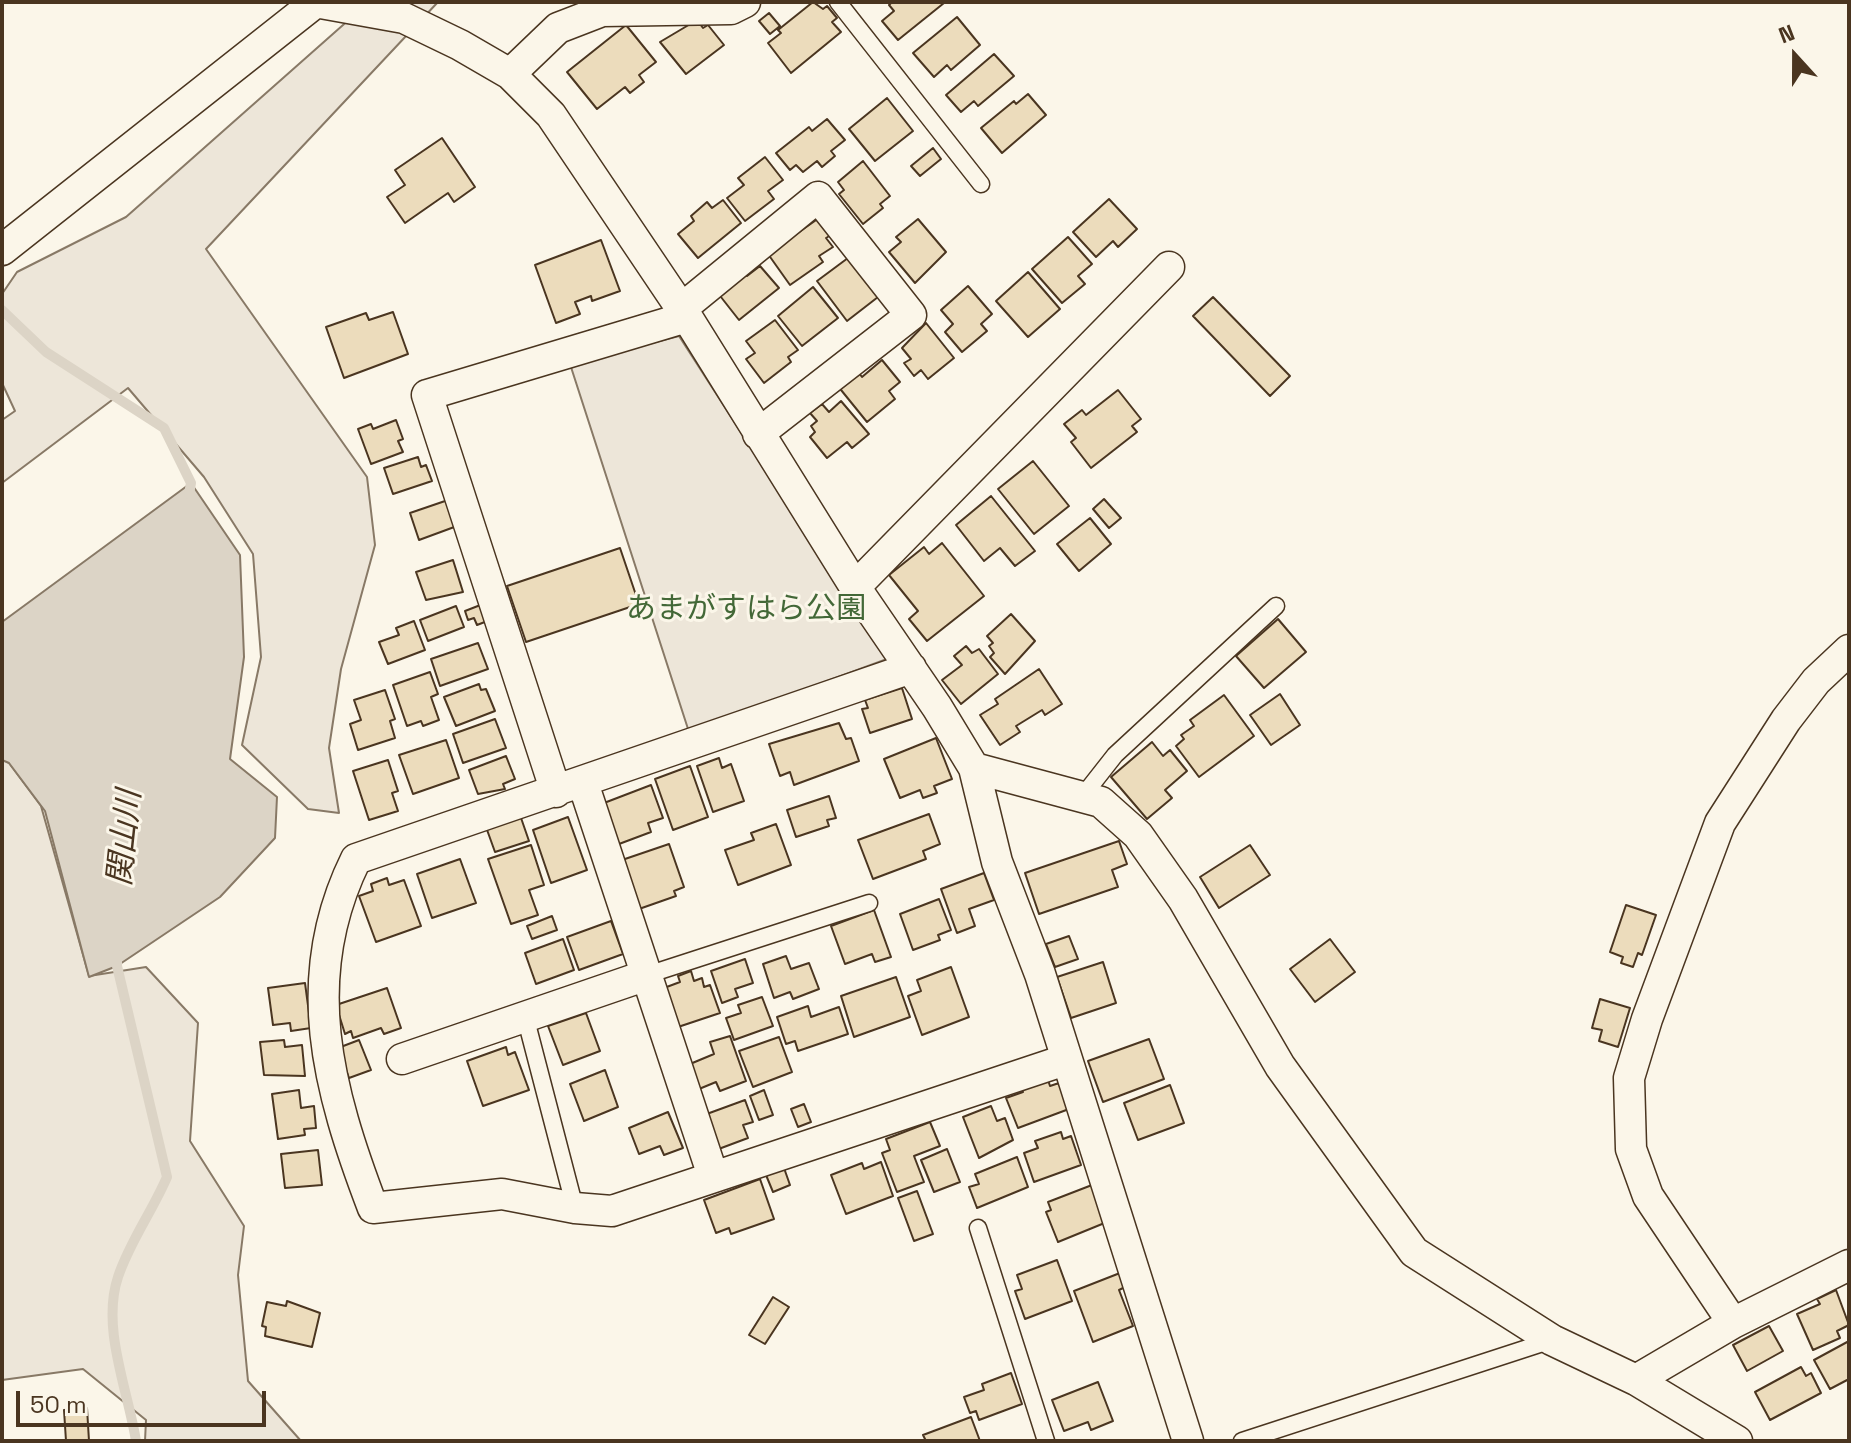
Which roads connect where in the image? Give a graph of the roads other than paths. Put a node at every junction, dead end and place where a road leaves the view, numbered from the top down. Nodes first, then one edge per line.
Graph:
1 (316, 2) edge
2 (745, 2) edge
3 (838, 2) edge
4 (510, 74) junction
5 (981, 184) dead end
6 (2, 250) edge
7 (1169, 267) dead end
8 (684, 313) junction
9 (758, 434) junction
10 (855, 587) junction
11 (1276, 606) dead end
12 (1849, 650) edge
13 (911, 668) junction
14 (974, 768) junction
15 (569, 787) junction
16 (1082, 797) junction
17 (869, 903) dead end
18 (647, 975) junction
19 (525, 1016) junction
20 (402, 1059) dead end
21 (1065, 1060) junction
22 (713, 1176) junction
23 (575, 1208) junction
24 (978, 1228) dead end
25 (1849, 1265) edge
26 (1733, 1323) junction
27 (1552, 1340) junction
28 (1636, 1380) junction
29 (1046, 1441) edge
30 (1188, 1441) edge
31 (1242, 1441) edge
32 (1737, 1441) edge

1 - 4 street
1 - 6 street
2 - 4 street
3 - 5 lane
4 - 8 street
7 - 10 street
8 - 9 street
8 - 9 street
8 - 15 street
9 - 10 street
10 - 13 street
11 - 16 lane
12 - 26 street
13 - 14 street
13 - 15 street
14 - 16 street
14 - 21 street
15 - 18 street
15 - 23 street
16 - 27 street
17 - 18 lane
18 - 19 street
18 - 22 street
19 - 20 street
19 - 23 lane
21 - 22 street
21 - 30 street
22 - 23 street
24 - 29 lane
25 - 26 street
26 - 28 street
27 - 28 street
27 - 31 lane
28 - 32 street

